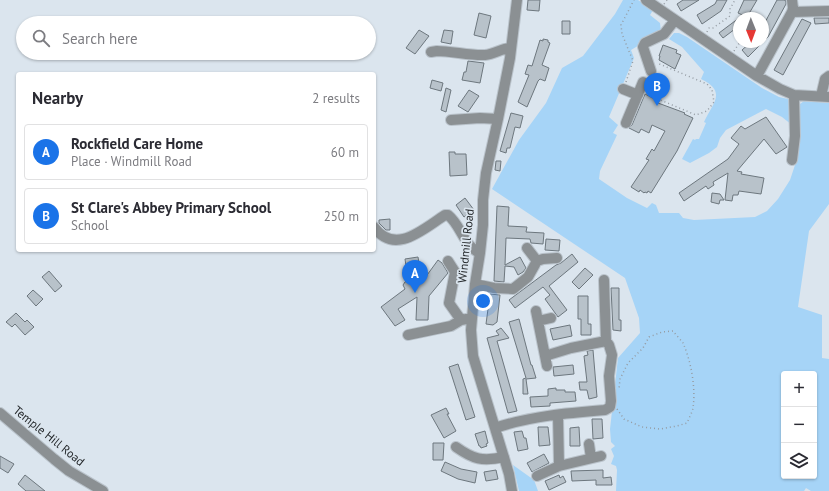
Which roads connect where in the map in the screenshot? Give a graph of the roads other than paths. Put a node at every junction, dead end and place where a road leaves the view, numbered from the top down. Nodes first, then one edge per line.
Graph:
1 (517, 0) edge
2 (646, 0) edge
3 (792, 0) edge
4 (829, 11) edge
5 (792, 12) junction
6 (675, 20) junction
7 (512, 48) junction
8 (431, 52) dead end
9 (651, 72) dead end
10 (757, 76) junction
11 (829, 76) edge
12 (624, 87) road end
13 (794, 95) junction
14 (825, 96) edge
15 (498, 119) junction
16 (450, 120) dead end
17 (626, 123) dead end
18 (792, 160) dead end
19 (376, 230) edge
20 (527, 248) dead end
21 (480, 253) junction
22 (557, 258) dead end
23 (448, 261) dead end
24 (537, 261) junction
25 (604, 280) dead end
26 (475, 284) junction
27 (536, 311) dead end
28 (472, 318) junction
29 (551, 318) dead end
30 (461, 320) junction
31 (538, 321) junction
32 (408, 335) dead end
33 (606, 342) junction
34 (0, 413) edge
35 (558, 415) junction
36 (495, 428) junction
37 (589, 444) dead end
38 (456, 447) dead end
39 (504, 457) junction
40 (559, 466) junction
41 (537, 476) dead end
42 (103, 491) edge
43 (512, 491) edge

1 - 7 street, Windmill Road
2 - 6 street
3 - 5 street
4 - 5 street
5 - 10 street
6 - 9 street
6 - 10 street
7 - 8 street
7 - 15 street, Windmill Road
10 - 13 street
11 - 14 street
12 - 17 street
13 - 14 street
13 - 18 street
15 - 16 street
15 - 21 street, Windmill Road
19 - 21 street
20 - 24 street
21 - 26 street, Windmill Road
22 - 24 street
23 - 30 street
24 - 26 street
25 - 33 street
26 - 28 street, Windmill Road
27 - 31 street
28 - 30 street
28 - 36 street, Windmill Road
29 - 31 street
30 - 32 street
31 - 33 street
33 - 35 street
34 - 42 street, Temple Hill Road
35 - 36 street
35 - 40 street
36 - 39 street, Windmill Road
37 - 40 street
38 - 39 street
39 - 43 street, Windmill Road
40 - 41 street

